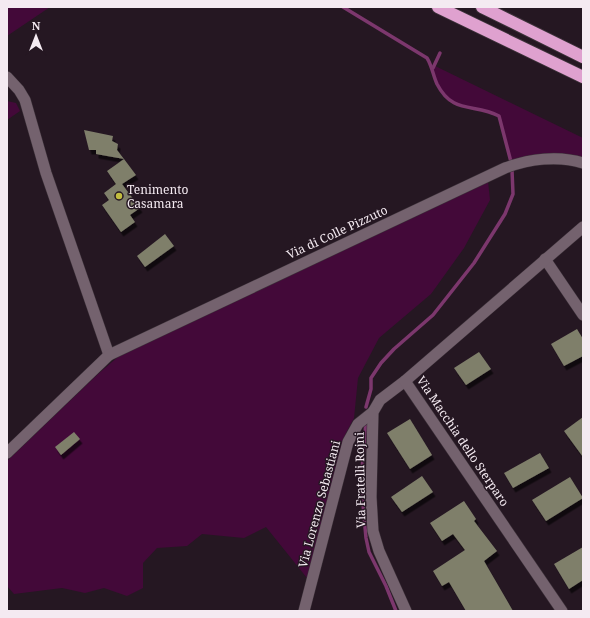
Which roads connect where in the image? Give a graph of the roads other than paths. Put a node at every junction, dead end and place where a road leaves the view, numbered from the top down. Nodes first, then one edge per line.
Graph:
1 (438, 7) edge
2 (482, 7) edge
3 (583, 57) edge
4 (7, 77) edge
5 (583, 77) edge
6 (583, 163) edge
7 (583, 227) edge
8 (545, 259) junction
9 (583, 315) edge
10 (109, 355) junction
11 (405, 381) junction
12 (373, 412) junction
13 (7, 453) edge
14 (304, 611) edge
15 (406, 611) edge
16 (562, 611) edge

1 - 5 highway
2 - 3 highway
4 - 10 street
6 - 10 street, Via di Colle Pizzuto
7 - 8 street, Via Macchia dello Sterparo
8 - 9 street
8 - 11 street, Via Macchia dello Sterparo
10 - 13 street, Via di Colle Pizzuto
11 - 12 street
11 - 16 street, Via Macchia dello Sterparo
12 - 14 street, Via Lorenzo Sebastiani
12 - 15 street, Via Fratelli Rojni

